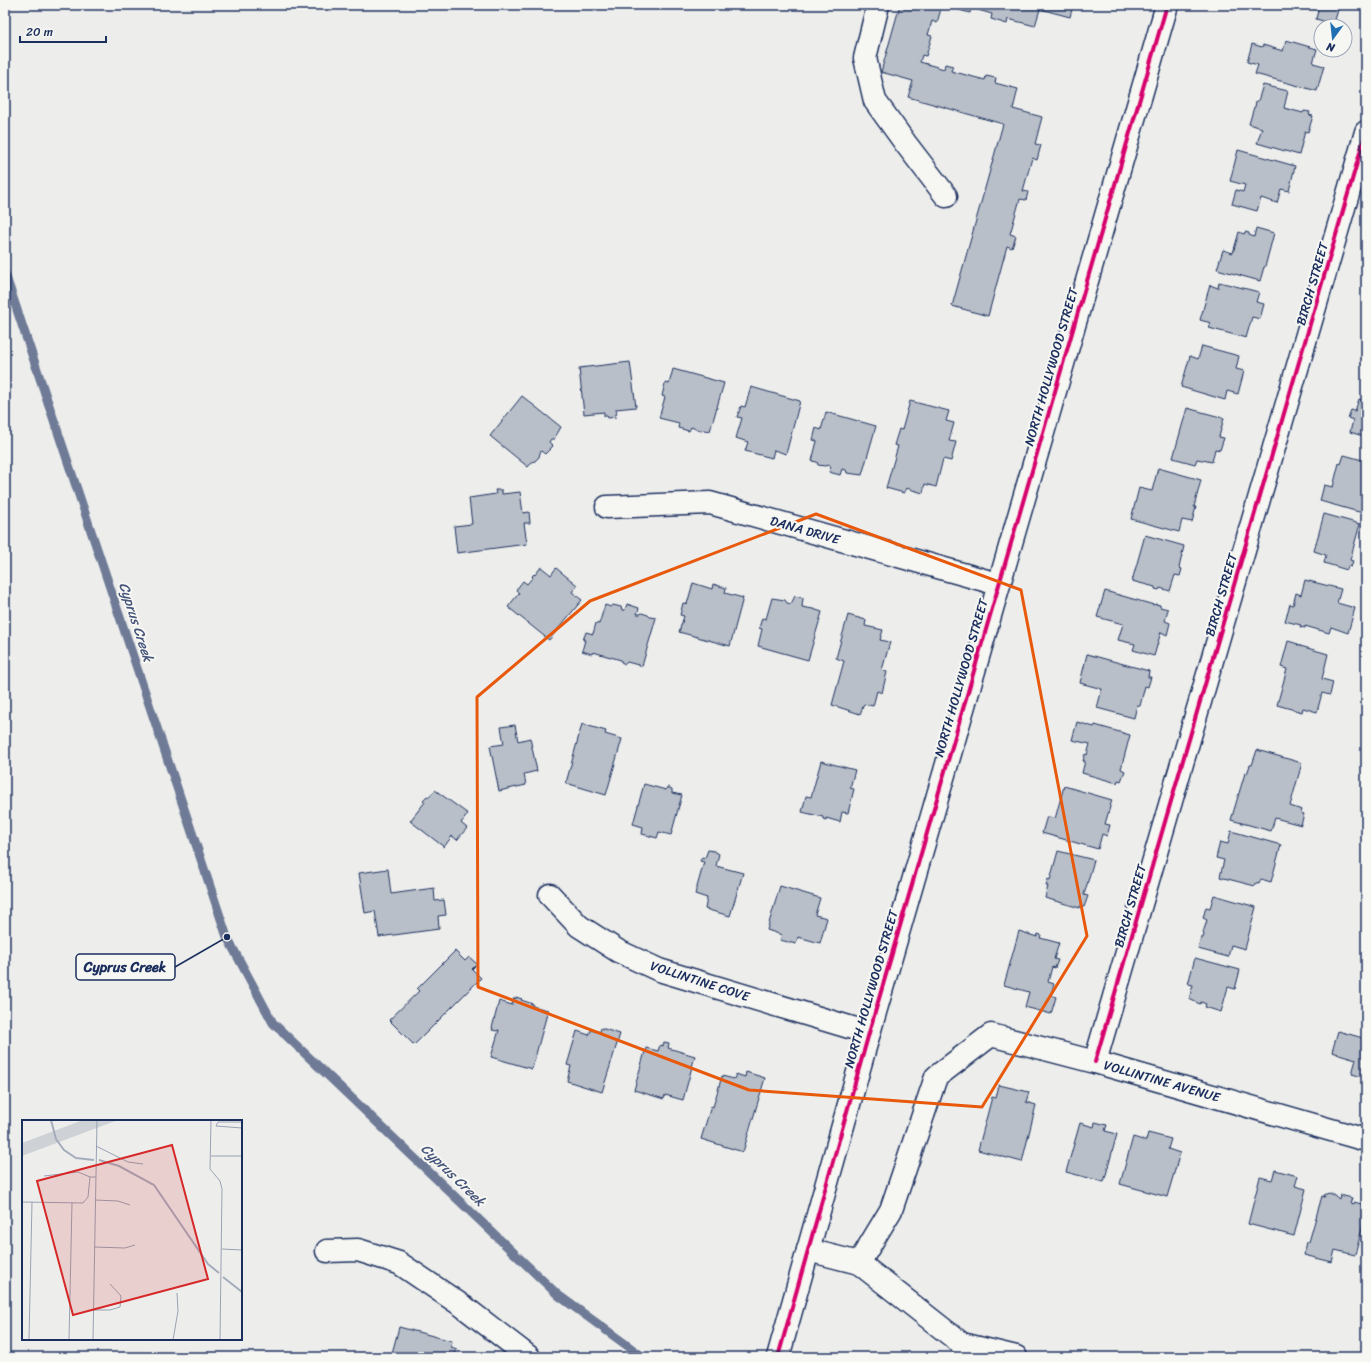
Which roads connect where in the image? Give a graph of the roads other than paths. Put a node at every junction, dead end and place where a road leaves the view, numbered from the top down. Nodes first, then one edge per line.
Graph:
1 (878, 5) edge
2 (1167, 5) edge
3 (1366, 132) edge
4 (946, 196) dead end
5 (607, 507) dead end
6 (998, 584) junction
7 (550, 895) dead end
8 (868, 1033) junction
9 (1095, 1062) junction
10 (1366, 1140) edge
11 (808, 1250) junction
12 (327, 1252) dead end
13 (859, 1262) junction
14 (529, 1357) edge
15 (778, 1357) edge
16 (1016, 1357) edge

1 - 4 street
2 - 6 street, NORTH HOLLYWOOD STREET
3 - 9 street, BIRCH STREET
5 - 6 street, DANA DRIVE
6 - 8 street, NORTH HOLLYWOOD STREET
7 - 8 street, VOLLINTINE COVE
8 - 11 street, NORTH HOLLYWOOD STREET
9 - 10 street, VOLLINTINE AVENUE
9 - 13 street, VOLLINTINE AVENUE
11 - 13 street
11 - 15 street, NORTH HOLLYWOOD STREET
12 - 14 street
13 - 16 street

